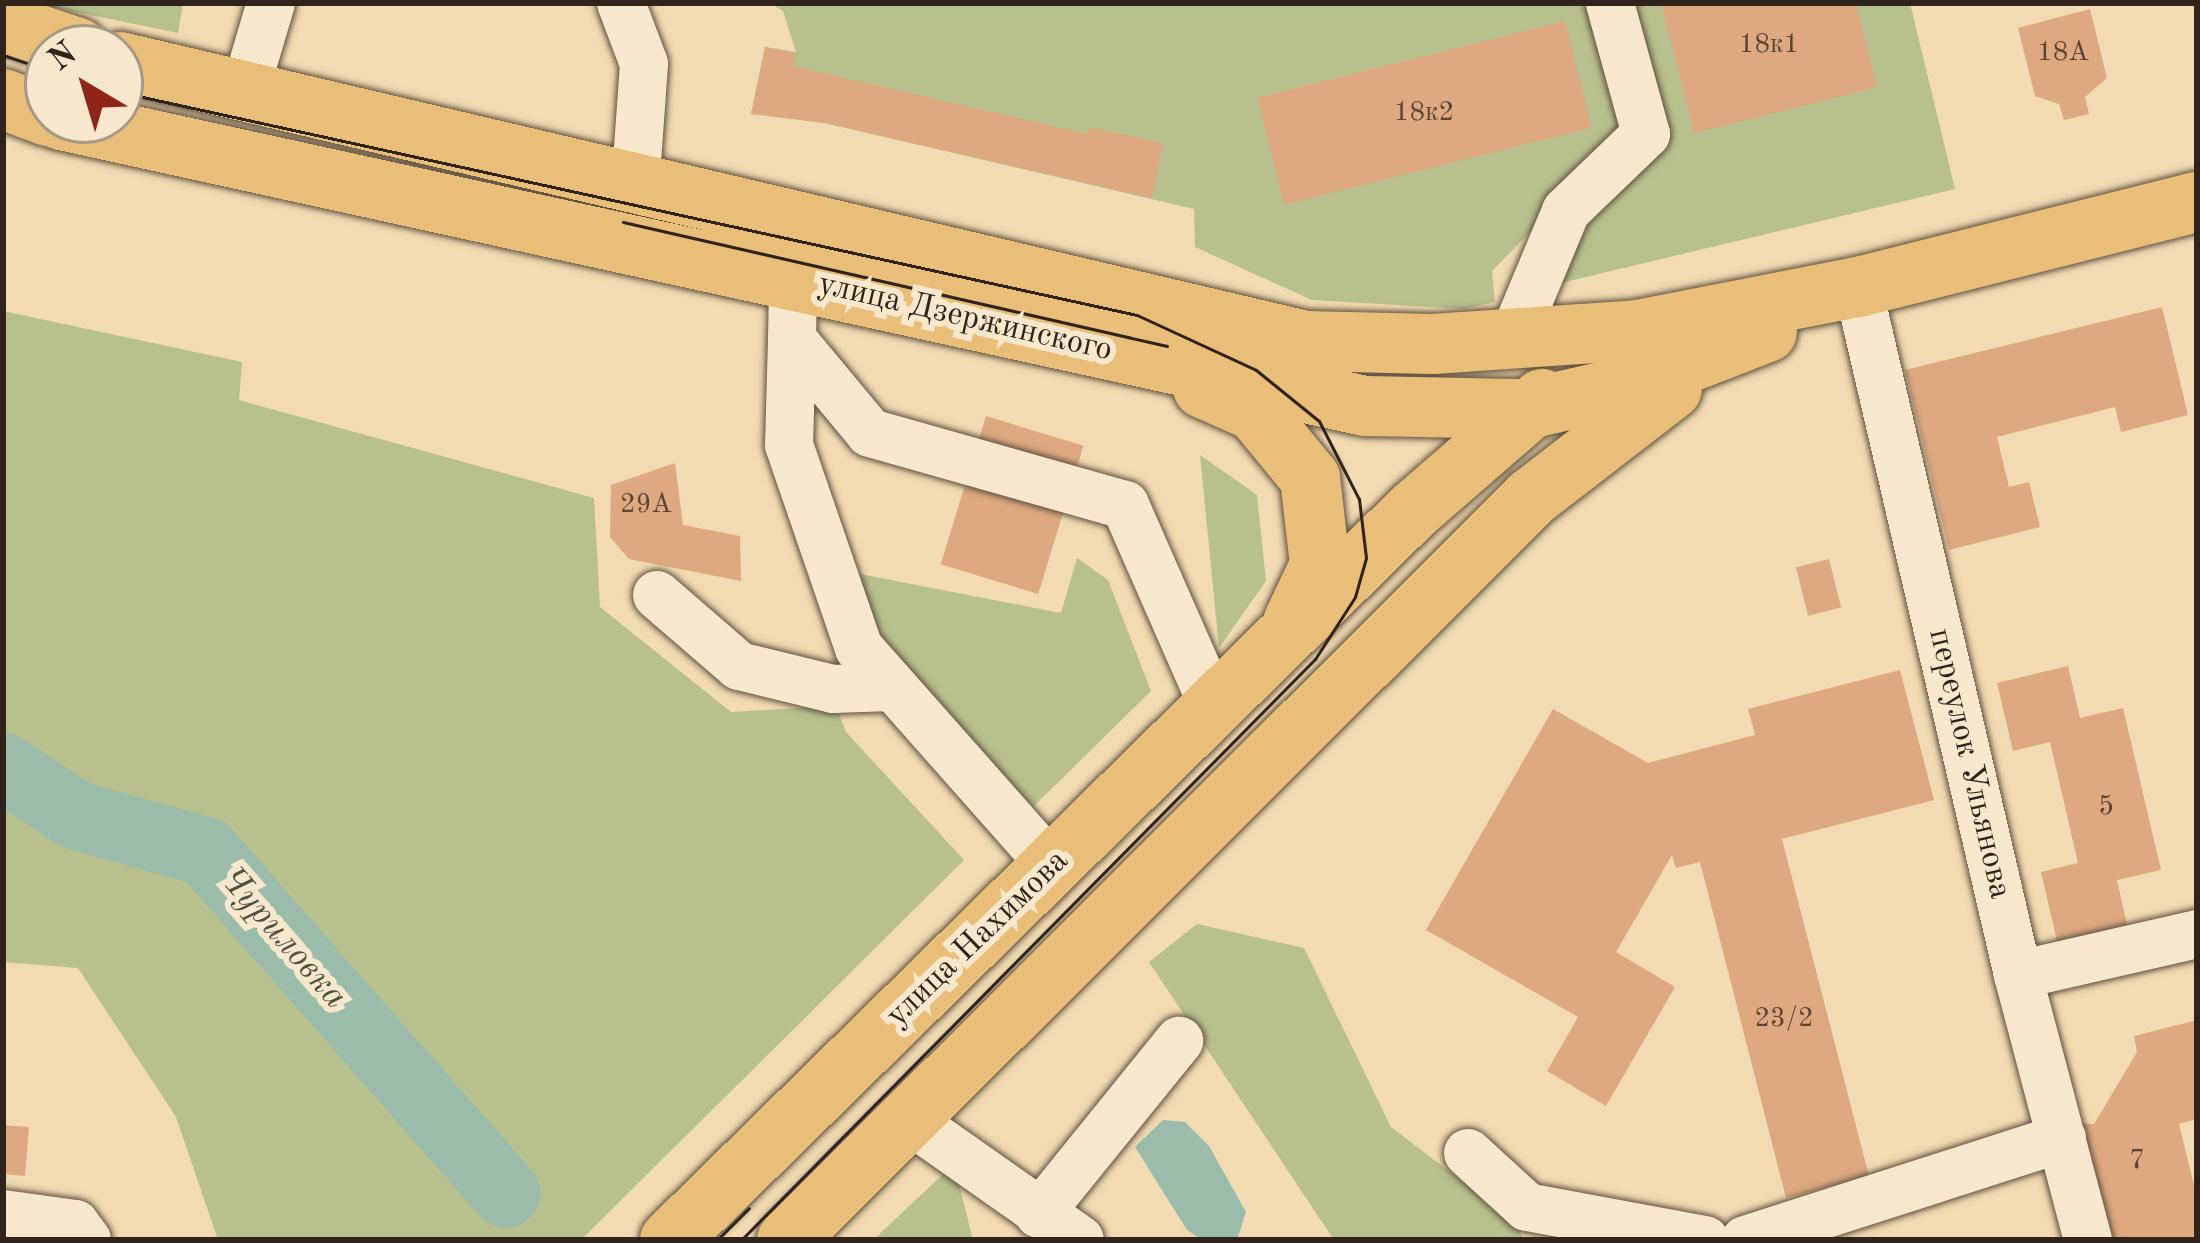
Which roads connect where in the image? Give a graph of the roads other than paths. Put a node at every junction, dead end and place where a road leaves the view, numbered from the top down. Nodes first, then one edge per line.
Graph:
1 (272, 3) edge
2 (621, 3) edge
3 (1610, 3) edge
4 (144, 68) edge
5 (244, 94) junction
6 (144, 135) edge
7 (635, 189) junction
8 (2197, 202) edge
9 (794, 252) junction
10 (1858, 287) junction
11 (1638, 329) junction
12 (1776, 329) junction
13 (1513, 338) junction
14 (792, 339) junction
15 (1306, 341) junction
16 (1113, 352) junction
17 (1365, 406) junction
18 (1528, 409) junction
19 (1413, 511) junction
20 (657, 595) dead end
21 (1285, 638) junction
22 (1343, 683) junction
23 (892, 687) junction
24 (1214, 708) junction
25 (1052, 866) junction
26 (2197, 934) edge
27 (2018, 975) junction
28 (1179, 1041) dead end
29 (908, 1119) junction
30 (2062, 1138) junction
31 (1468, 1153) dead end
32 (3, 1214) edge
33 (1039, 1214) junction
34 (87, 1240) edge
35 (670, 1240) edge
36 (787, 1240) edge
37 (1080, 1240) edge
38 (1705, 1240) edge
39 (1744, 1240) edge
40 (2089, 1240) edge

1 - 5 street
2 - 7 street
3 - 13 street
4 - 5 main road, улица Дзержинского
5 - 7 main road, улица Дзержинского
6 - 9 main road, улица Дзержинского
7 - 9 main road, улица Дзержинского
8 - 10 main road, улица Дзержинского
9 - 14 street
9 - 15 main road, улица Дзержинского
9 - 16 main road, улица Дзержинского
10 - 11 main road, улица Дзержинского
10 - 12 main road, улица Дзержинского
10 - 27 street, переулок Ульянова
11 - 13 main road, улица Дзержинского
11 - 18 main road, улица Нахимова
12 - 18 main road, улица Дзержинского
12 - 22 main road
13 - 15 main road, улица Дзержинского
14 - 23 street
14 - 24 street
15 - 17 main road
16 - 17 main road, улица Дзержинского
16 - 21 main road, улица Нахимова
17 - 18 main road, улица Дзержинского
17 - 19 main road
18 - 19 main road, улица Нахимова
19 - 21 main road, улица Нахимова
19 - 22 main road
20 - 23 street
21 - 24 main road, улица Нахимова
22 - 29 main road
23 - 25 street
24 - 25 main road, улица Нахимова
25 - 35 main road, улица Нахимова
26 - 27 street
27 - 30 street, переулок Ульянова
28 - 33 street
29 - 33 street
29 - 36 main road
30 - 39 street
30 - 40 street, переулок Ульянова
31 - 38 street
32 - 34 street
33 - 37 street

